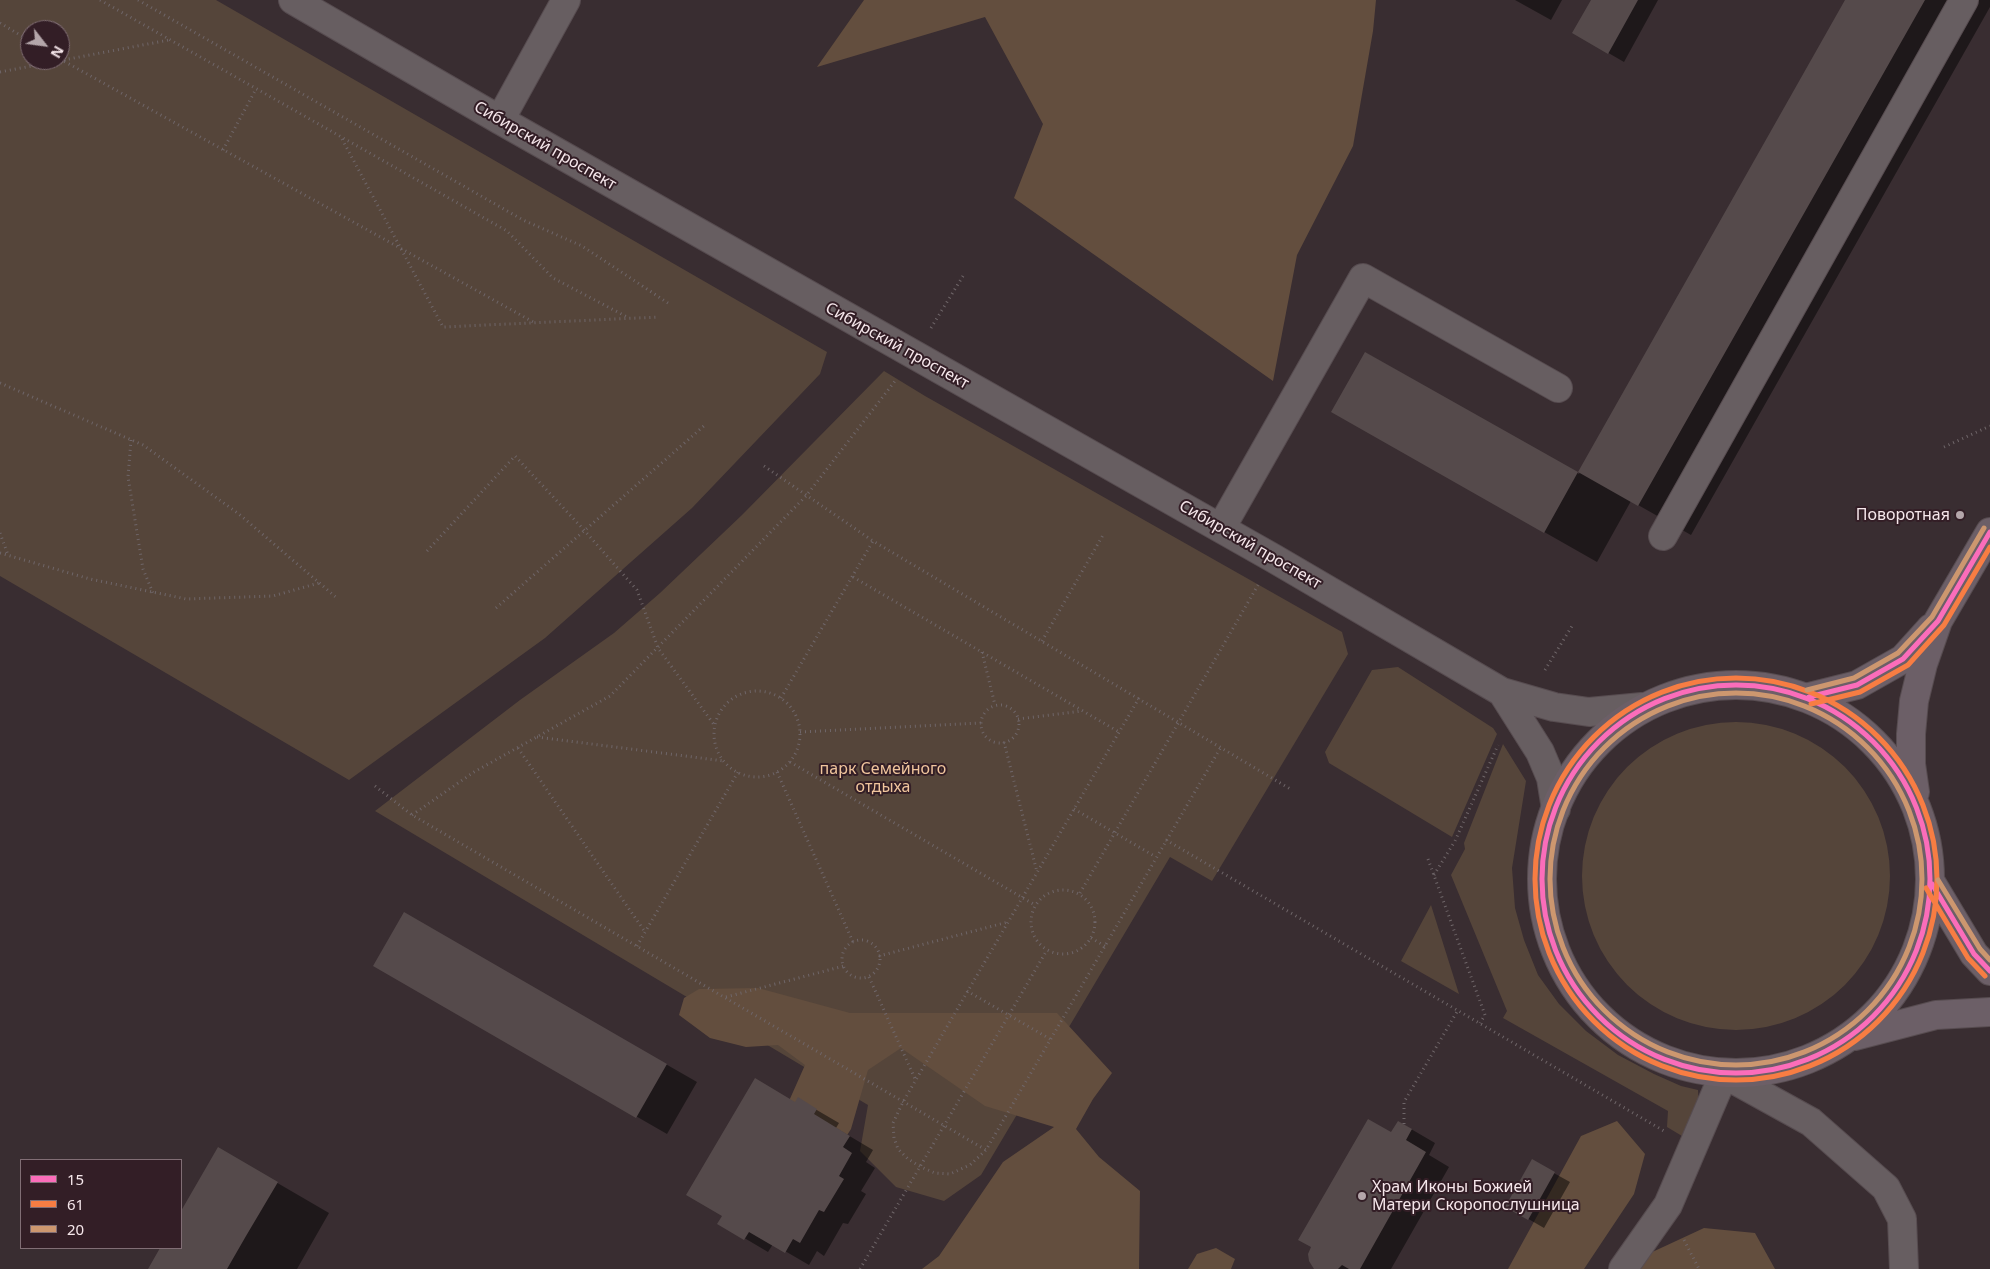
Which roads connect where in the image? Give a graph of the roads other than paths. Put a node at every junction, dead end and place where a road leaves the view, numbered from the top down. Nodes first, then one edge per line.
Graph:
1 (293, 0) edge
2 (566, 0) edge
3 (1964, 0) edge
4 (500, 120) junction
5 (1558, 388) dead end
6 (1221, 528) junction
7 (1990, 532) edge
8 (1663, 536) dead end
9 (1938, 621) junction
10 (1809, 697) junction
11 (1515, 703) junction
12 (1642, 707) junction
13 (1916, 801) junction
14 (1556, 809) junction
15 (1932, 884) junction
16 (1990, 971) edge
17 (1990, 1012) edge
18 (1855, 1036) junction
19 (1724, 1074) junction
20 (1623, 1269) edge
21 (1904, 1269) edge

1 - 4 street, Сибирский проспект
2 - 4 street
3 - 8 street
4 - 6 street, Сибирский проспект
5 - 6 street
6 - 11 street, Сибирский проспект
7 - 9 main road
9 - 10 main road
9 - 13 main road
10 - 12 main road, Сибирский проспект
10 - 13 main road, Сибирский проспект
11 - 12 street, Сибирский проспект
11 - 14 street, Сибирский проспект
12 - 14 main road, Сибирский проспект
13 - 15 main road, Сибирский проспект
14 - 19 main road, Сибирский проспект
15 - 16 main road
15 - 18 main road, Сибирский проспект
17 - 18 main road
18 - 19 main road, Сибирский проспект
19 - 20 street
19 - 21 street

